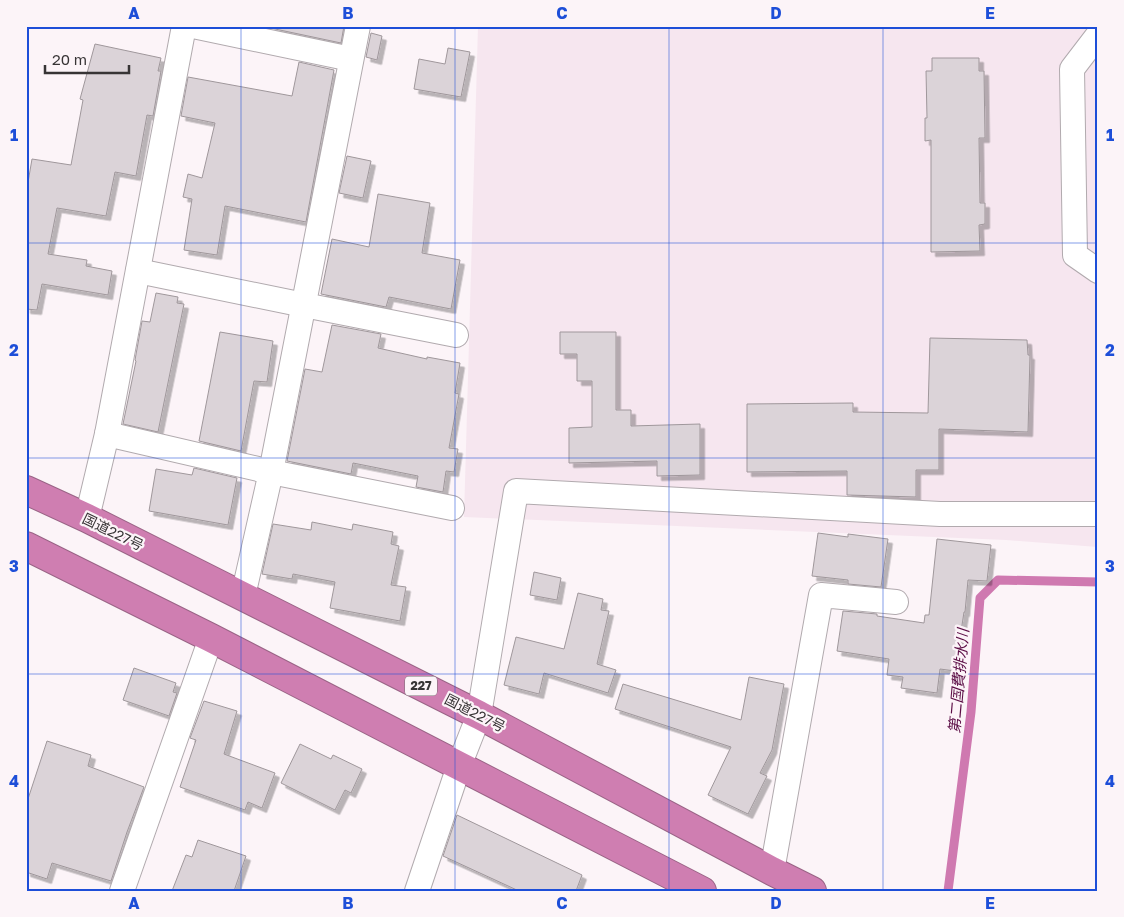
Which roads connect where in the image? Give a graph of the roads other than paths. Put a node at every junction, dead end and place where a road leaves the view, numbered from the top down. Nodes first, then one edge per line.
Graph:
1 (184, 26) edge
2 (193, 26) edge
3 (358, 26) edge
4 (1098, 35) edge
5 (351, 59) junction
6 (138, 271) junction
7 (1098, 271) edge
8 (304, 305) junction
9 (456, 335) dead end
10 (107, 434) junction
11 (271, 472) junction
12 (26, 490) edge
13 (452, 508) dead end
14 (1098, 514) edge
15 (87, 518) junction
16 (26, 546) edge
17 (244, 596) junction
18 (896, 602) dead end
19 (211, 638) junction
20 (479, 715) junction
21 (459, 766) junction
22 (772, 871) junction
23 (122, 891) edge
24 (417, 891) edge
25 (702, 891) edge
26 (812, 891) edge

1 - 6 street
2 - 5 street
3 - 5 street
4 - 7 street
5 - 8 street
6 - 8 street
6 - 10 street
8 - 9 street
8 - 11 street
10 - 11 street
10 - 15 street
11 - 13 street
11 - 17 street
12 - 15 highway, 国道227号 / 227
14 - 20 street
15 - 17 highway, 国道227号 / 227
16 - 19 highway
17 - 20 highway, 国道227号 / 227
18 - 22 street
19 - 21 highway
19 - 23 street
20 - 21 street
20 - 22 highway, 国道227号 / 227
21 - 24 street
21 - 25 highway
22 - 26 highway, 国道227号 / 227

